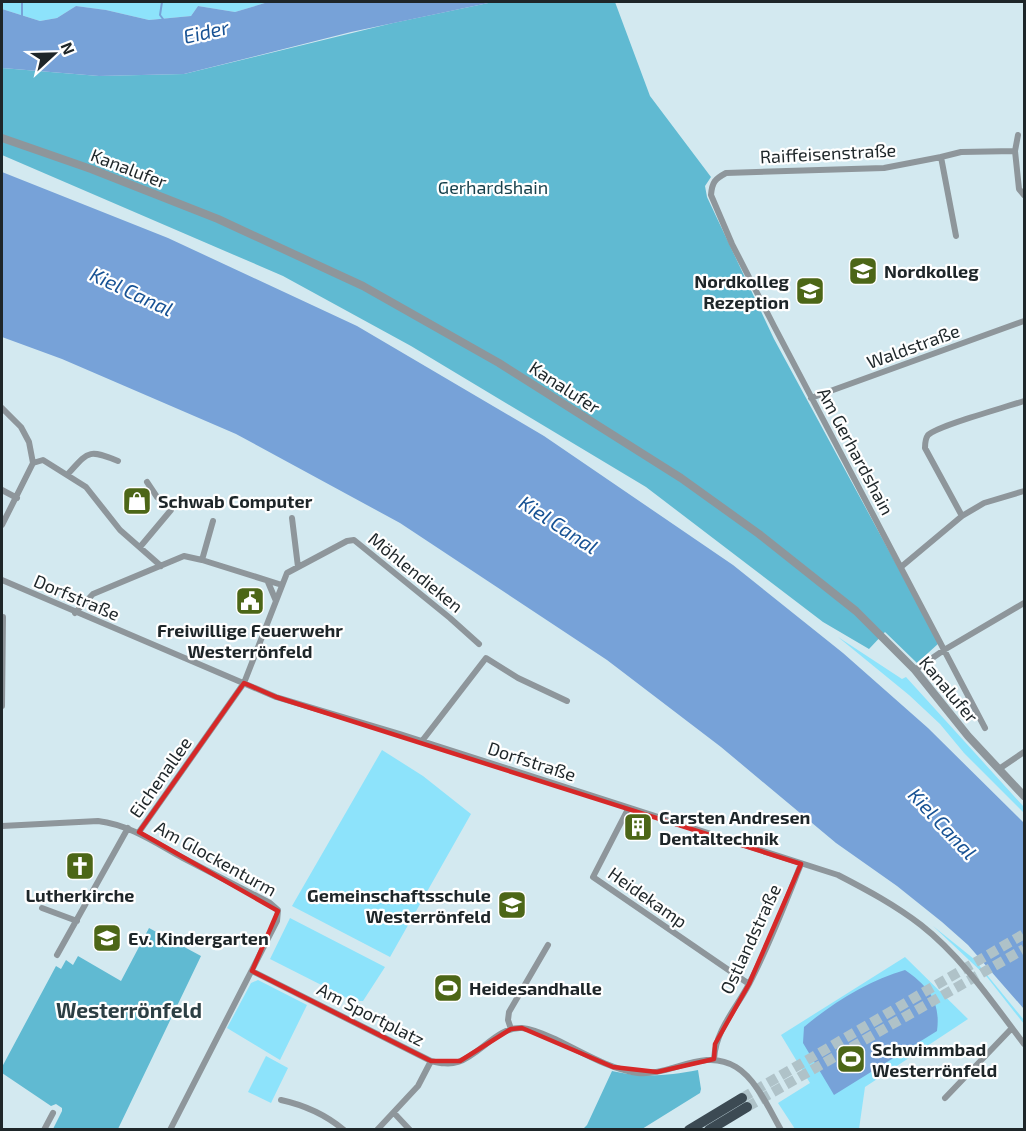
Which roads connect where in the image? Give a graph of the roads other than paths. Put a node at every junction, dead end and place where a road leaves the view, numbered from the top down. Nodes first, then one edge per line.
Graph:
1 (1018, 135) dead end
2 (2, 138) edge
3 (1015, 151) junction
4 (940, 157) junction
5 (712, 184) joint
6 (1024, 195) edge
7 (956, 236) dead end
8 (1024, 321) edge
9 (811, 398) junction
10 (1024, 401) edge
11 (2, 408) edge
12 (118, 460) dead end
13 (33, 463) junction
14 (68, 474) junction
15 (147, 482) dead end
16 (2, 490) edge
17 (1024, 491) edge
18 (17, 498) junction
19 (962, 516) junction
20 (292, 518) dead end
21 (213, 521) dead end
22 (2, 525) edge
23 (140, 547) junction
24 (202, 560) junction
25 (161, 566) junction
26 (298, 567) junction
27 (901, 567) junction
28 (2, 580) edge
29 (268, 582) junction
30 (282, 585) junction
31 (276, 601) junction
32 (1024, 603) edge
33 (75, 613) junction
34 (3, 617) dead end
35 (479, 644) dead end
36 (944, 650) junction
37 (915, 670) junction
38 (244, 683) junction
39 (567, 701) dead end
40 (2, 706) edge
41 (985, 728) dead end
42 (422, 741) junction
43 (1024, 752) edge
44 (999, 769) junction
45 (1024, 796) edge
46 (628, 809) junction
47 (2, 826) edge
48 (128, 828) junction
49 (139, 832) junction
50 (801, 864) junction
51 (42, 908) dead end
52 (77, 921) junction
53 (548, 945) dead end
54 (57, 955) dead end
55 (252, 971) junction
56 (749, 984) junction
57 (1012, 1028) junction
58 (511, 1029) junction
59 (1024, 1044) edge
60 (714, 1059) junction
61 (431, 1061) junction
62 (945, 1098) dead end
63 (281, 1100) dead end
64 (53, 1113) dead end
65 (394, 1113) junction
66 (45, 1130) edge
67 (170, 1130) edge
68 (344, 1130) edge
69 (376, 1130) edge
70 (410, 1130) edge
71 (689, 1130) edge
72 (709, 1130) edge
73 (781, 1130) edge

1 - 3 street
2 - 37 street, Kanalufer
3 - 4 street, Raiffeisenstraße
3 - 6 street
4 - 5 street, Raiffeisenstraße
4 - 7 street
5 - 9 street, Am Gerhardshain
8 - 9 street, Waldstraße
9 - 27 street, Am Gerhardshain
10 - 19 street
11 - 13 street
12 - 14 street
13 - 14 street
13 - 18 street
14 - 23 street
15 - 23 street
16 - 18 street
17 - 19 street
18 - 22 street
19 - 27 street
20 - 26 street
21 - 24 street
23 - 25 street
24 - 25 street
24 - 29 street
25 - 33 street
26 - 30 street, Möhlendieken
26 - 35 street, Möhlendieken
27 - 36 street, Am Gerhardshain
28 - 33 street, Dorfstraße
29 - 30 street
29 - 31 street
30 - 31 street, Möhlendieken
31 - 38 street, Eichenallee
32 - 36 street
33 - 38 street, Dorfstraße
34 - 40 street
36 - 37 street
36 - 41 street, Am Gerhardshain
37 - 44 street, Kanalufer
38 - 42 street, Dorfstraße
38 - 49 street, Eichenallee
39 - 42 street
42 - 46 street, Dorfstraße
43 - 44 street
44 - 45 street, Kanalufer
46 - 50 street, Dorfstraße
46 - 56 street, Heidekamp
47 - 48 street, Eichenallee
48 - 49 street, Eichenallee
48 - 52 street
49 - 55 street, Am Glockenturm
50 - 56 street, Ostlandstraße
50 - 57 street, Dorfstraße
51 - 52 street
52 - 54 street
53 - 58 street
55 - 61 street, Am Sportplatz
55 - 67 street
56 - 60 street, Ostlandstraße
57 - 59 street, Dorfstraße
57 - 62 street
58 - 60 street
58 - 61 street, Am Sportplatz
60 - 73 street
61 - 65 street
63 - 68 street
64 - 66 street
65 - 69 street
65 - 70 street
71 - 72 highway

